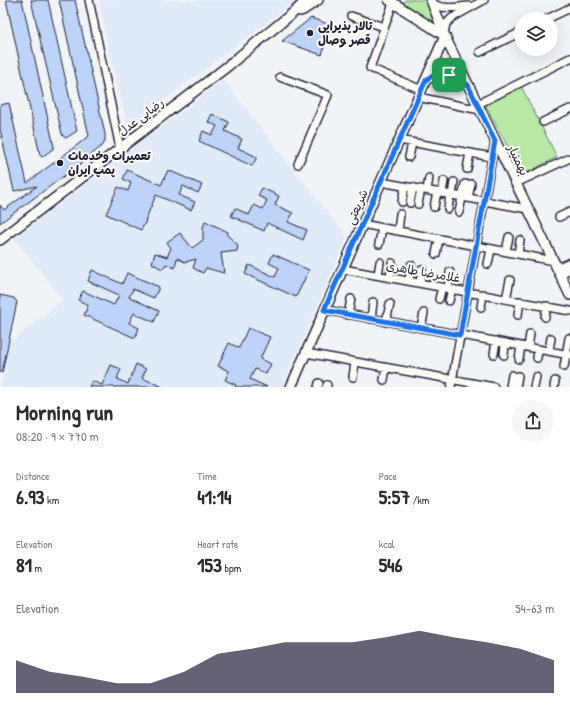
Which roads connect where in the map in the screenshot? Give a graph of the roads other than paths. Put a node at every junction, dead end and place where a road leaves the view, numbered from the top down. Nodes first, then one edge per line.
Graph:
1 (89, 0) edge
2 (306, 0) edge
3 (318, 0) edge
4 (484, 0) edge
5 (391, 1) edge
6 (432, 2) edge
7 (472, 6) junction
8 (570, 8) edge
9 (294, 12) junction
10 (558, 14) edge
11 (351, 16) dead end
12 (384, 27) junction
13 (444, 35) junction
14 (514, 35) edge
15 (480, 52) dead end
16 (570, 58) edge
17 (280, 77) dead end
18 (426, 80) junction
19 (468, 85) junction
20 (420, 93) junction
21 (479, 107) junction
22 (570, 109) edge
23 (543, 122) dead end
24 (399, 140) junction
25 (495, 141) junction
26 (412, 143) junction
27 (120, 148) junction
28 (470, 153) junction
29 (409, 157) dead end
30 (492, 157) junction
31 (570, 158) edge
32 (298, 164) dead end
33 (467, 169) dead end
34 (429, 178) dead end
35 (444, 181) dead end
36 (381, 182) junction
37 (454, 182) dead end
38 (516, 183) junction
39 (468, 184) dead end
40 (405, 186) junction
41 (413, 187) junction
42 (424, 189) junction
43 (440, 192) junction
44 (451, 195) junction
45 (465, 197) junction
46 (485, 201) junction
47 (402, 202) dead end
48 (434, 207) dead end
49 (448, 208) dead end
50 (528, 209) junction
51 (459, 212) dead end
52 (570, 212) edge
53 (400, 214) dead end
54 (559, 217) dead end
55 (362, 224) junction
56 (382, 228) junction
57 (398, 231) junction
58 (509, 238) dead end
59 (439, 239) junction
60 (0, 240) edge
61 (520, 240) dead end
62 (379, 244) dead end
63 (477, 246) junction
64 (491, 248) junction
65 (506, 251) junction
66 (436, 254) dead end
67 (518, 254) junction
68 (380, 262) dead end
69 (570, 262) edge
70 (394, 264) dead end
71 (488, 264) dead end
72 (411, 265) dead end
73 (557, 268) junction
74 (343, 269) junction
75 (422, 269) dead end
76 (570, 269) edge
77 (450, 272) dead end
78 (378, 275) junction
79 (391, 278) junction
80 (510, 280) dead end
81 (409, 281) junction
82 (420, 283) junction
83 (447, 288) junction
84 (468, 292) junction
85 (483, 294) junction
86 (570, 295) edge
87 (351, 299) dead end
88 (439, 299) dead end
89 (506, 299) junction
90 (449, 301) dead end
91 (520, 301) junction
92 (373, 302) dead end
93 (390, 304) dead end
94 (547, 306) junction
95 (481, 308) dead end
96 (324, 310) junction
97 (570, 311) edge
98 (424, 313) dead end
99 (518, 314) dead end
100 (348, 315) junction
101 (544, 317) dead end
102 (371, 319) junction
103 (386, 322) junction
104 (421, 328) junction
105 (530, 334) dead end
106 (460, 335) junction
107 (551, 338) dead end
108 (569, 338) dead end
109 (496, 341) junction
110 (505, 343) junction
111 (524, 347) junction
112 (538, 349) junction
113 (549, 351) junction
114 (306, 353) junction
115 (494, 354) dead end
116 (568, 354) edge
117 (504, 355) dead end
118 (537, 358) dead end
119 (519, 359) dead end
120 (355, 362) junction
121 (564, 367) dead end
122 (386, 368) junction
123 (352, 377) dead end
124 (536, 377) dead end
125 (384, 380) dead end
126 (451, 383) edge
127 (475, 385) edge
128 (291, 387) edge
129 (494, 387) edge
130 (510, 387) edge
131 (516, 387) edge
132 (534, 387) edge

1 - 27 street
2 - 9 main road
3 - 9 main road
4 - 7 street
5 - 12 street
5 - 13 main road
6 - 7 street
6 - 13 main road, بهمنیار
7 - 13 street
8 - 10 street
9 - 27 main road, رضایی عدل
11 - 12 street
12 - 20 street
13 - 18 main road, شریعتی
13 - 19 main road, بهمنیار
14 - 15 street
16 - 21 street
17 - 32 street
18 - 19 main road
18 - 20 main road, شریعتی
19 - 21 main road, بهمنیار
20 - 21 street
20 - 24 main road, شریعتی
21 - 25 main road, بهمنیار
22 - 23 street
24 - 26 street
24 - 36 main road, شریعتی
25 - 30 street
25 - 38 main road, بهمنیار
26 - 28 street
26 - 29 street
27 - 60 main road, رضایی عدل
28 - 30 street
28 - 33 street
30 - 46 street
31 - 38 street
34 - 42 street
35 - 43 street
36 - 40 street
36 - 55 main road, شریعتی
37 - 44 street
38 - 50 main road, بهمنیار
39 - 45 street
40 - 41 street
40 - 47 street
41 - 42 street
41 - 42 street
42 - 43 street
43 - 44 street
43 - 48 street
44 - 45 street
44 - 49 street
45 - 46 street
45 - 51 street
46 - 50 street
46 - 63 street
50 - 73 main road, بهمنیار
52 - 54 street
53 - 57 street
55 - 56 street
55 - 74 main road, شریعتی
56 - 57 street
56 - 62 street
57 - 59 street
58 - 65 street
59 - 63 street
59 - 66 street
61 - 67 street
63 - 64 street
63 - 84 street
64 - 65 street
64 - 71 street
65 - 67 street
67 - 73 street
68 - 78 street
69 - 73 street
70 - 79 street
72 - 81 street
73 - 76 street
73 - 86 main road, بهمنیار
74 - 78 street, غلامرضا طاهری
74 - 96 main road, شریعتی
75 - 82 street
77 - 83 street
78 - 79 street, غلامرضا طاهری
79 - 81 street, غلامرضا طاهری
80 - 89 street
81 - 82 street, غلامرضا طاهری
82 - 83 street, غلامرضا طاهری
83 - 84 street, غلامرضا طاهری
83 - 88 street
83 - 90 street
84 - 85 street, غلامرضا طاهری
84 - 106 street
85 - 89 street, غلامرضا طاهری
85 - 95 street
87 - 100 street
89 - 91 street, غلامرضا طاهری
91 - 94 street, غلامرضا طاهری
91 - 99 street
92 - 102 street
93 - 103 street
94 - 97 street, غلامرضا طاهری
94 - 101 street
96 - 100 street
96 - 114 main road, شریعتی
98 - 104 street
100 - 102 street
102 - 103 street
103 - 104 street
104 - 106 street
105 - 111 street
106 - 109 street
106 - 126 street
107 - 113 street
108 - 116 street
109 - 110 street
109 - 115 street
110 - 111 street
110 - 117 street
111 - 112 street
111 - 119 street
112 - 113 street
112 - 118 street
113 - 116 street
114 - 120 street
114 - 128 main road, شریعتی
116 - 121 street
120 - 122 street
120 - 123 street
122 - 125 street
122 - 126 street
124 - 132 street
126 - 127 street
127 - 129 street
130 - 131 street

